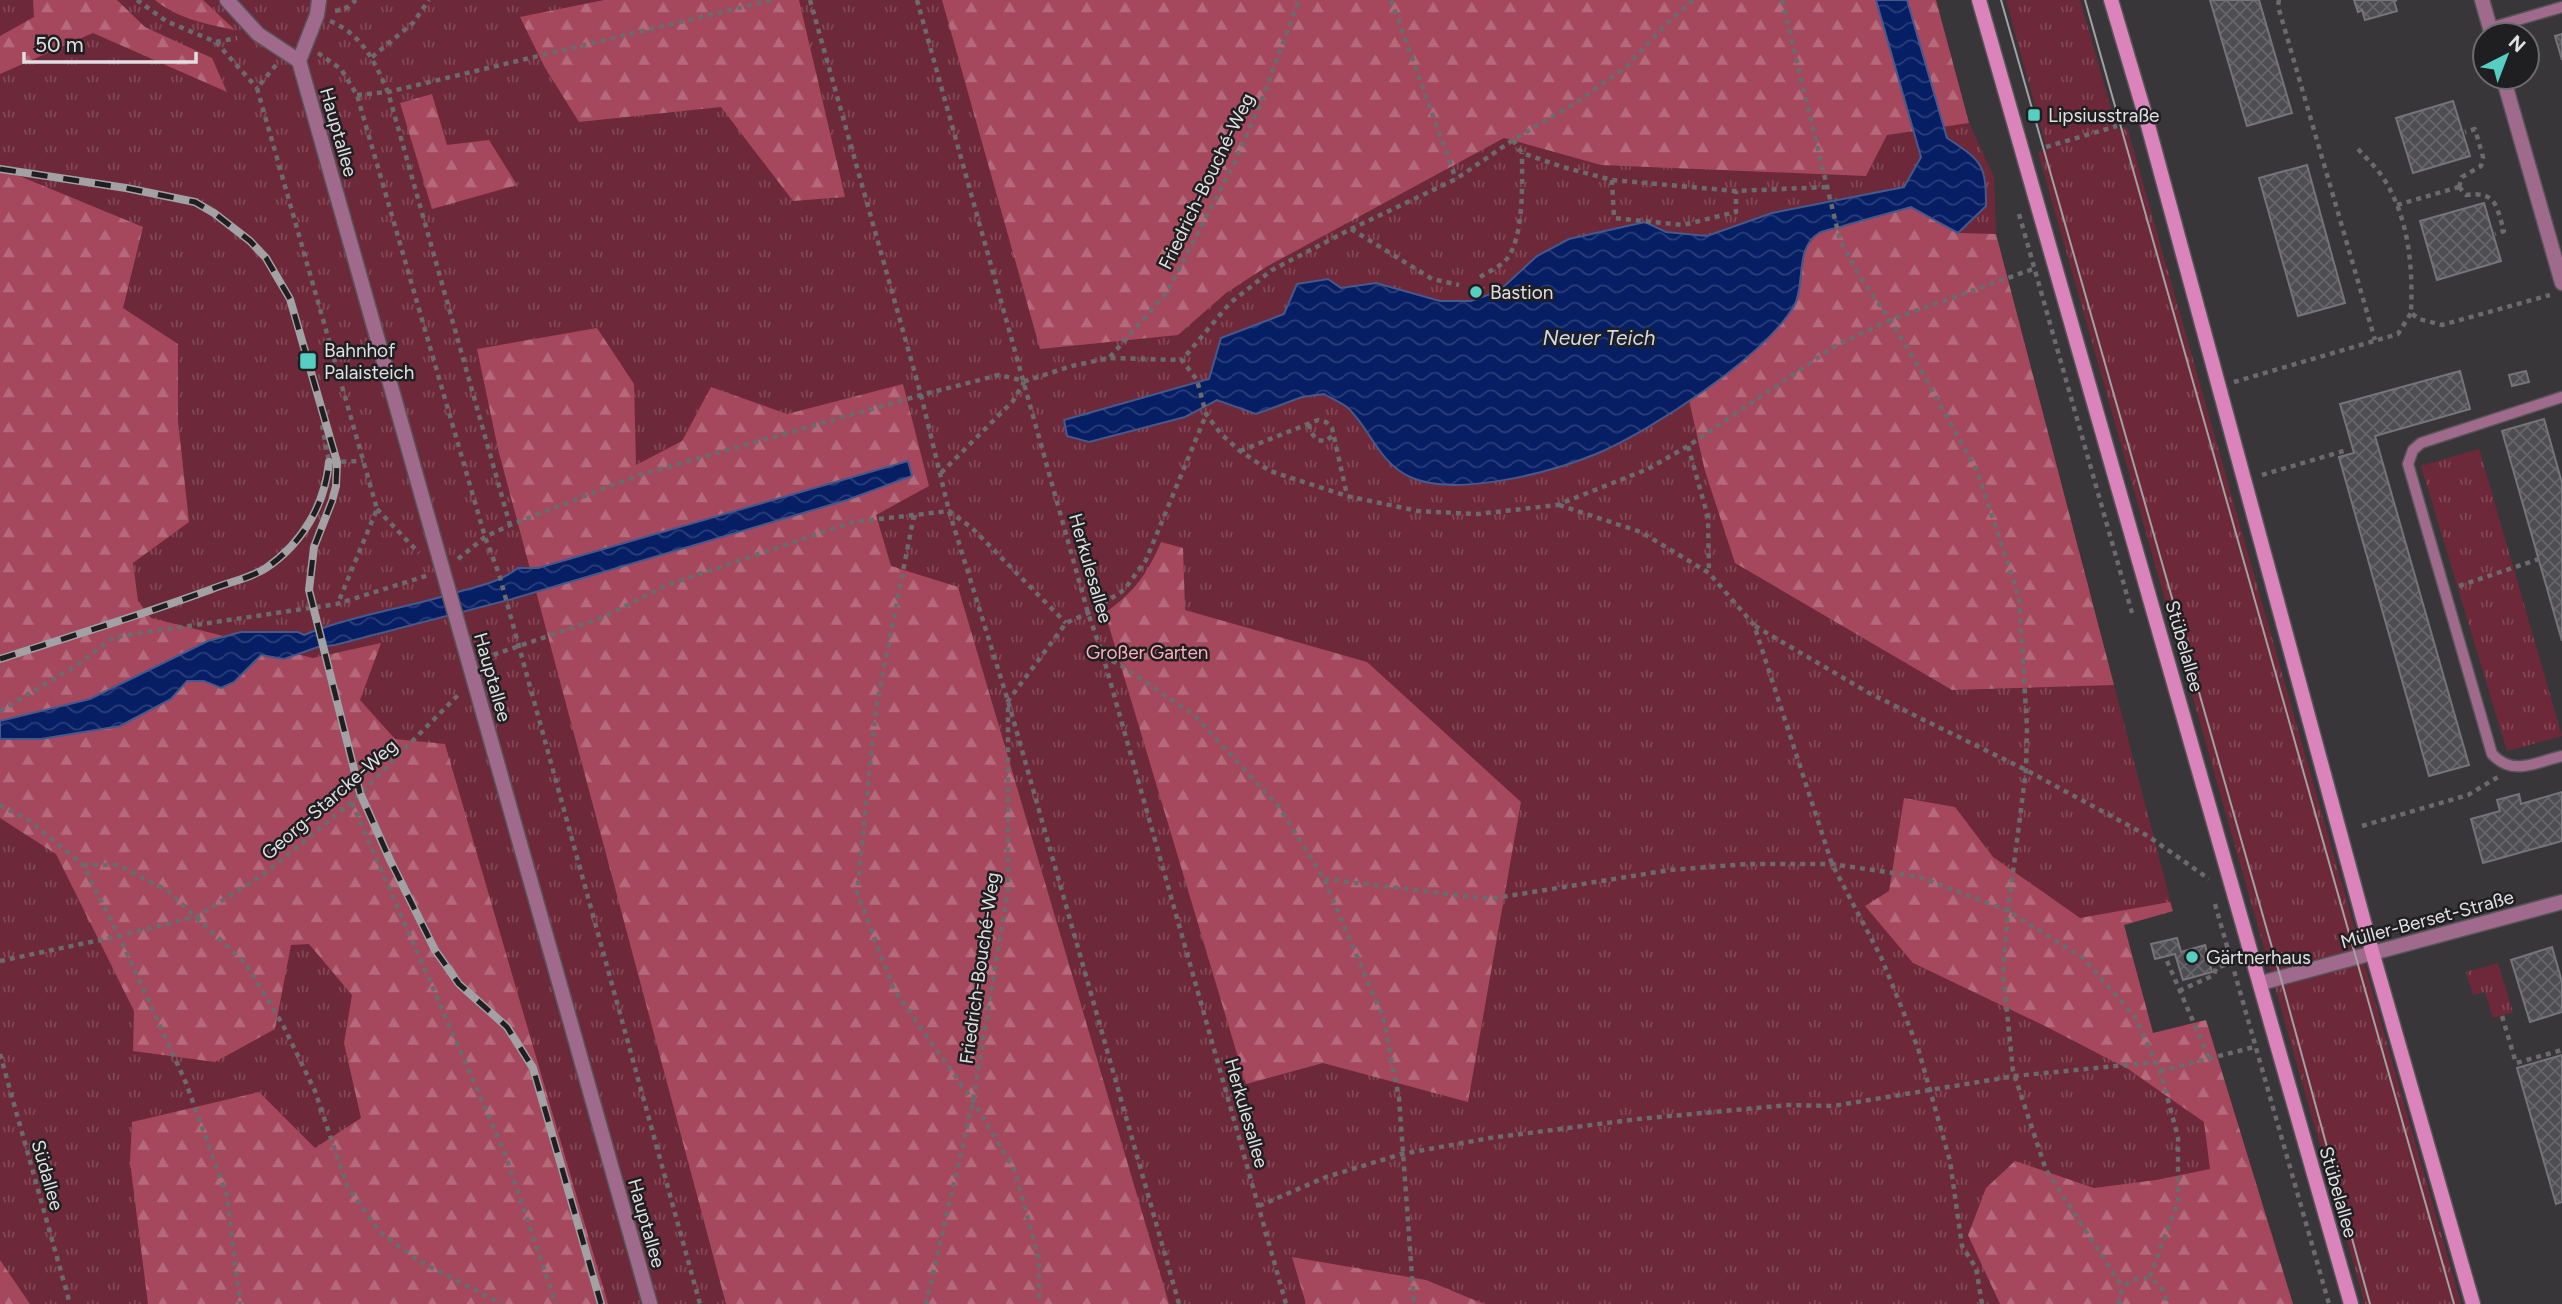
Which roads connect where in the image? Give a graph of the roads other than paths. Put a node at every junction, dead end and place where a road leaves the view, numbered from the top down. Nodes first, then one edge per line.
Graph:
1 (227, 0) edge
2 (1979, 0) edge
3 (2111, 0) edge
4 (2482, 0) edge
5 (318, 7) edge
6 (2562, 7) edge
7 (2488, 21) edge
8 (2522, 21) edge
9 (299, 61) junction
10 (2508, 91) edge
11 (2562, 282) edge
12 (2562, 397) edge
13 (2562, 755) edge
14 (2562, 902) edge
15 (2373, 955) junction
16 (2261, 983) junction
17 (650, 1304) edge
18 (2351, 1304) edge
19 (2473, 1304) edge

1 - 9 street
2 - 16 main road, Stübelallee
3 - 15 main road
4 - 7 street
5 - 9 street
6 - 8 lane
9 - 17 street, Hauptallee
10 - 11 street
12 - 13 lane
14 - 15 street, Müller-Berset-Straße
15 - 16 street, Müller-Berset-Straße
15 - 19 main road
16 - 18 main road, Stübelallee

